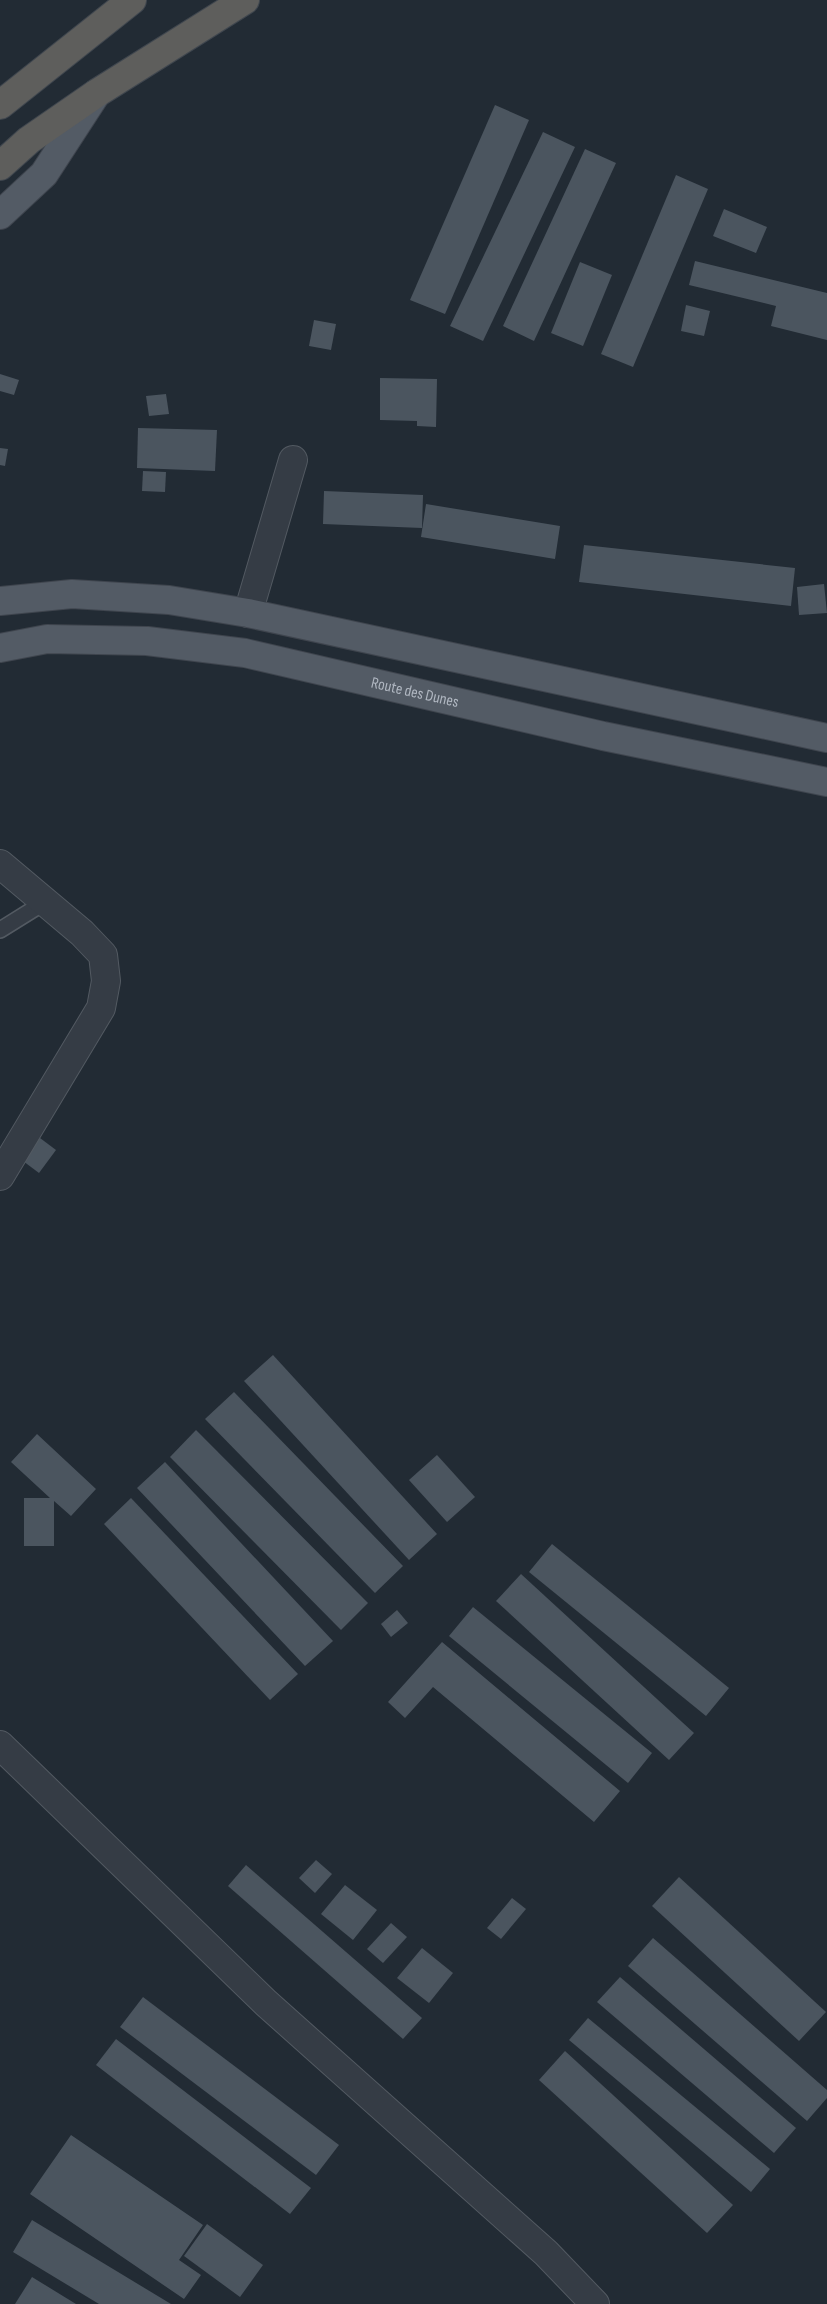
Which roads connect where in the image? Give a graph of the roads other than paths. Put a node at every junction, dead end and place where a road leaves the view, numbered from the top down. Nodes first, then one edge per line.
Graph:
1 (132, 0) edge
2 (245, 0) edge
3 (97, 93) junction
4 (0, 105) edge
5 (0, 166) edge
6 (0, 215) edge
7 (293, 460) dead end
8 (0, 601) edge
9 (248, 613) junction
10 (0, 648) edge
11 (827, 738) edge
12 (827, 782) edge
13 (0, 864) edge
14 (45, 902) junction
15 (0, 930) edge
16 (0, 1176) edge
17 (0, 1746) edge
18 (596, 2304) edge

1 - 4 highway
2 - 3 highway
3 - 5 highway
3 - 6 main road
7 - 9 street
8 - 9 main road
9 - 11 main road
10 - 12 main road, Route des Dunes
13 - 14 street
14 - 15 lane
14 - 16 street
17 - 18 street

